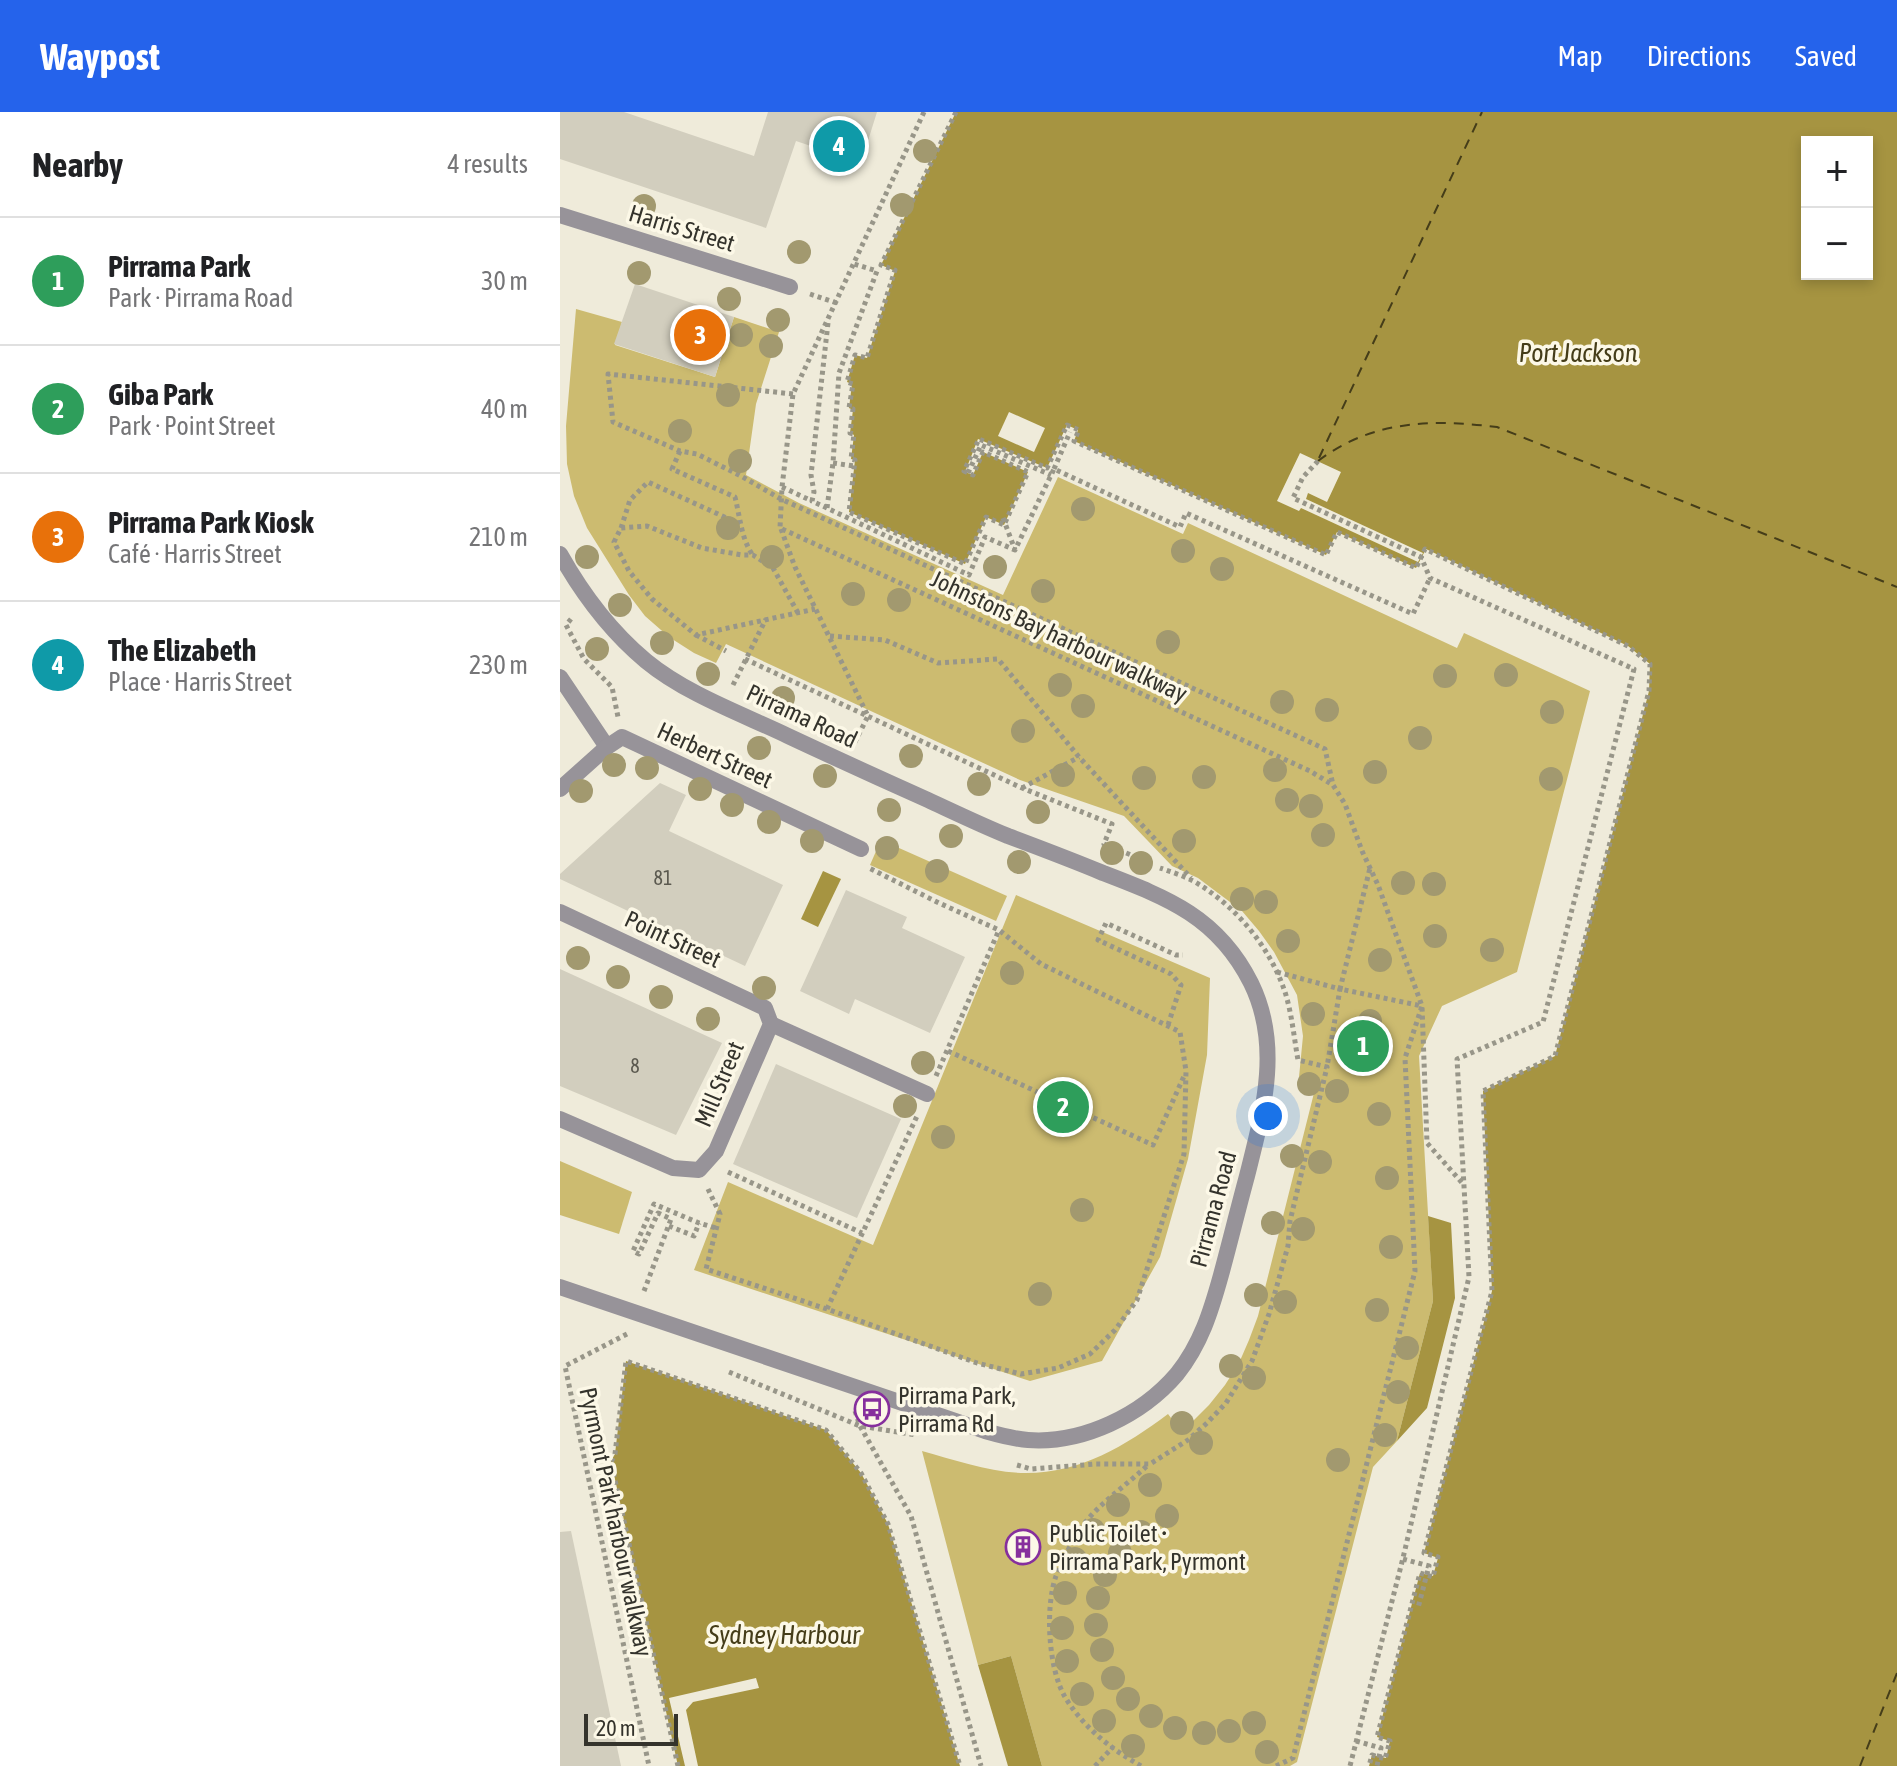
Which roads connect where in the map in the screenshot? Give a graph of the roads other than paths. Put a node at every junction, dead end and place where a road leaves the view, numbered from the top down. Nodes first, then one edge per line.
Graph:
1 (560, 215) edge
2 (790, 287) dead end
3 (560, 554) edge
4 (560, 677) edge
5 (607, 747) junction
6 (560, 789) edge
7 (861, 849) road end
8 (560, 912) edge
9 (768, 1016) junction
10 (927, 1094) road end
11 (560, 1119) edge
12 (560, 1287) edge

1 - 2 street, Harris Street
3 - 12 street, Pirrama Road
4 - 5 street
5 - 6 street
5 - 7 street, Herbert Street
8 - 9 street, Point Street
9 - 10 street, Point Street
9 - 11 street, Mill Street

